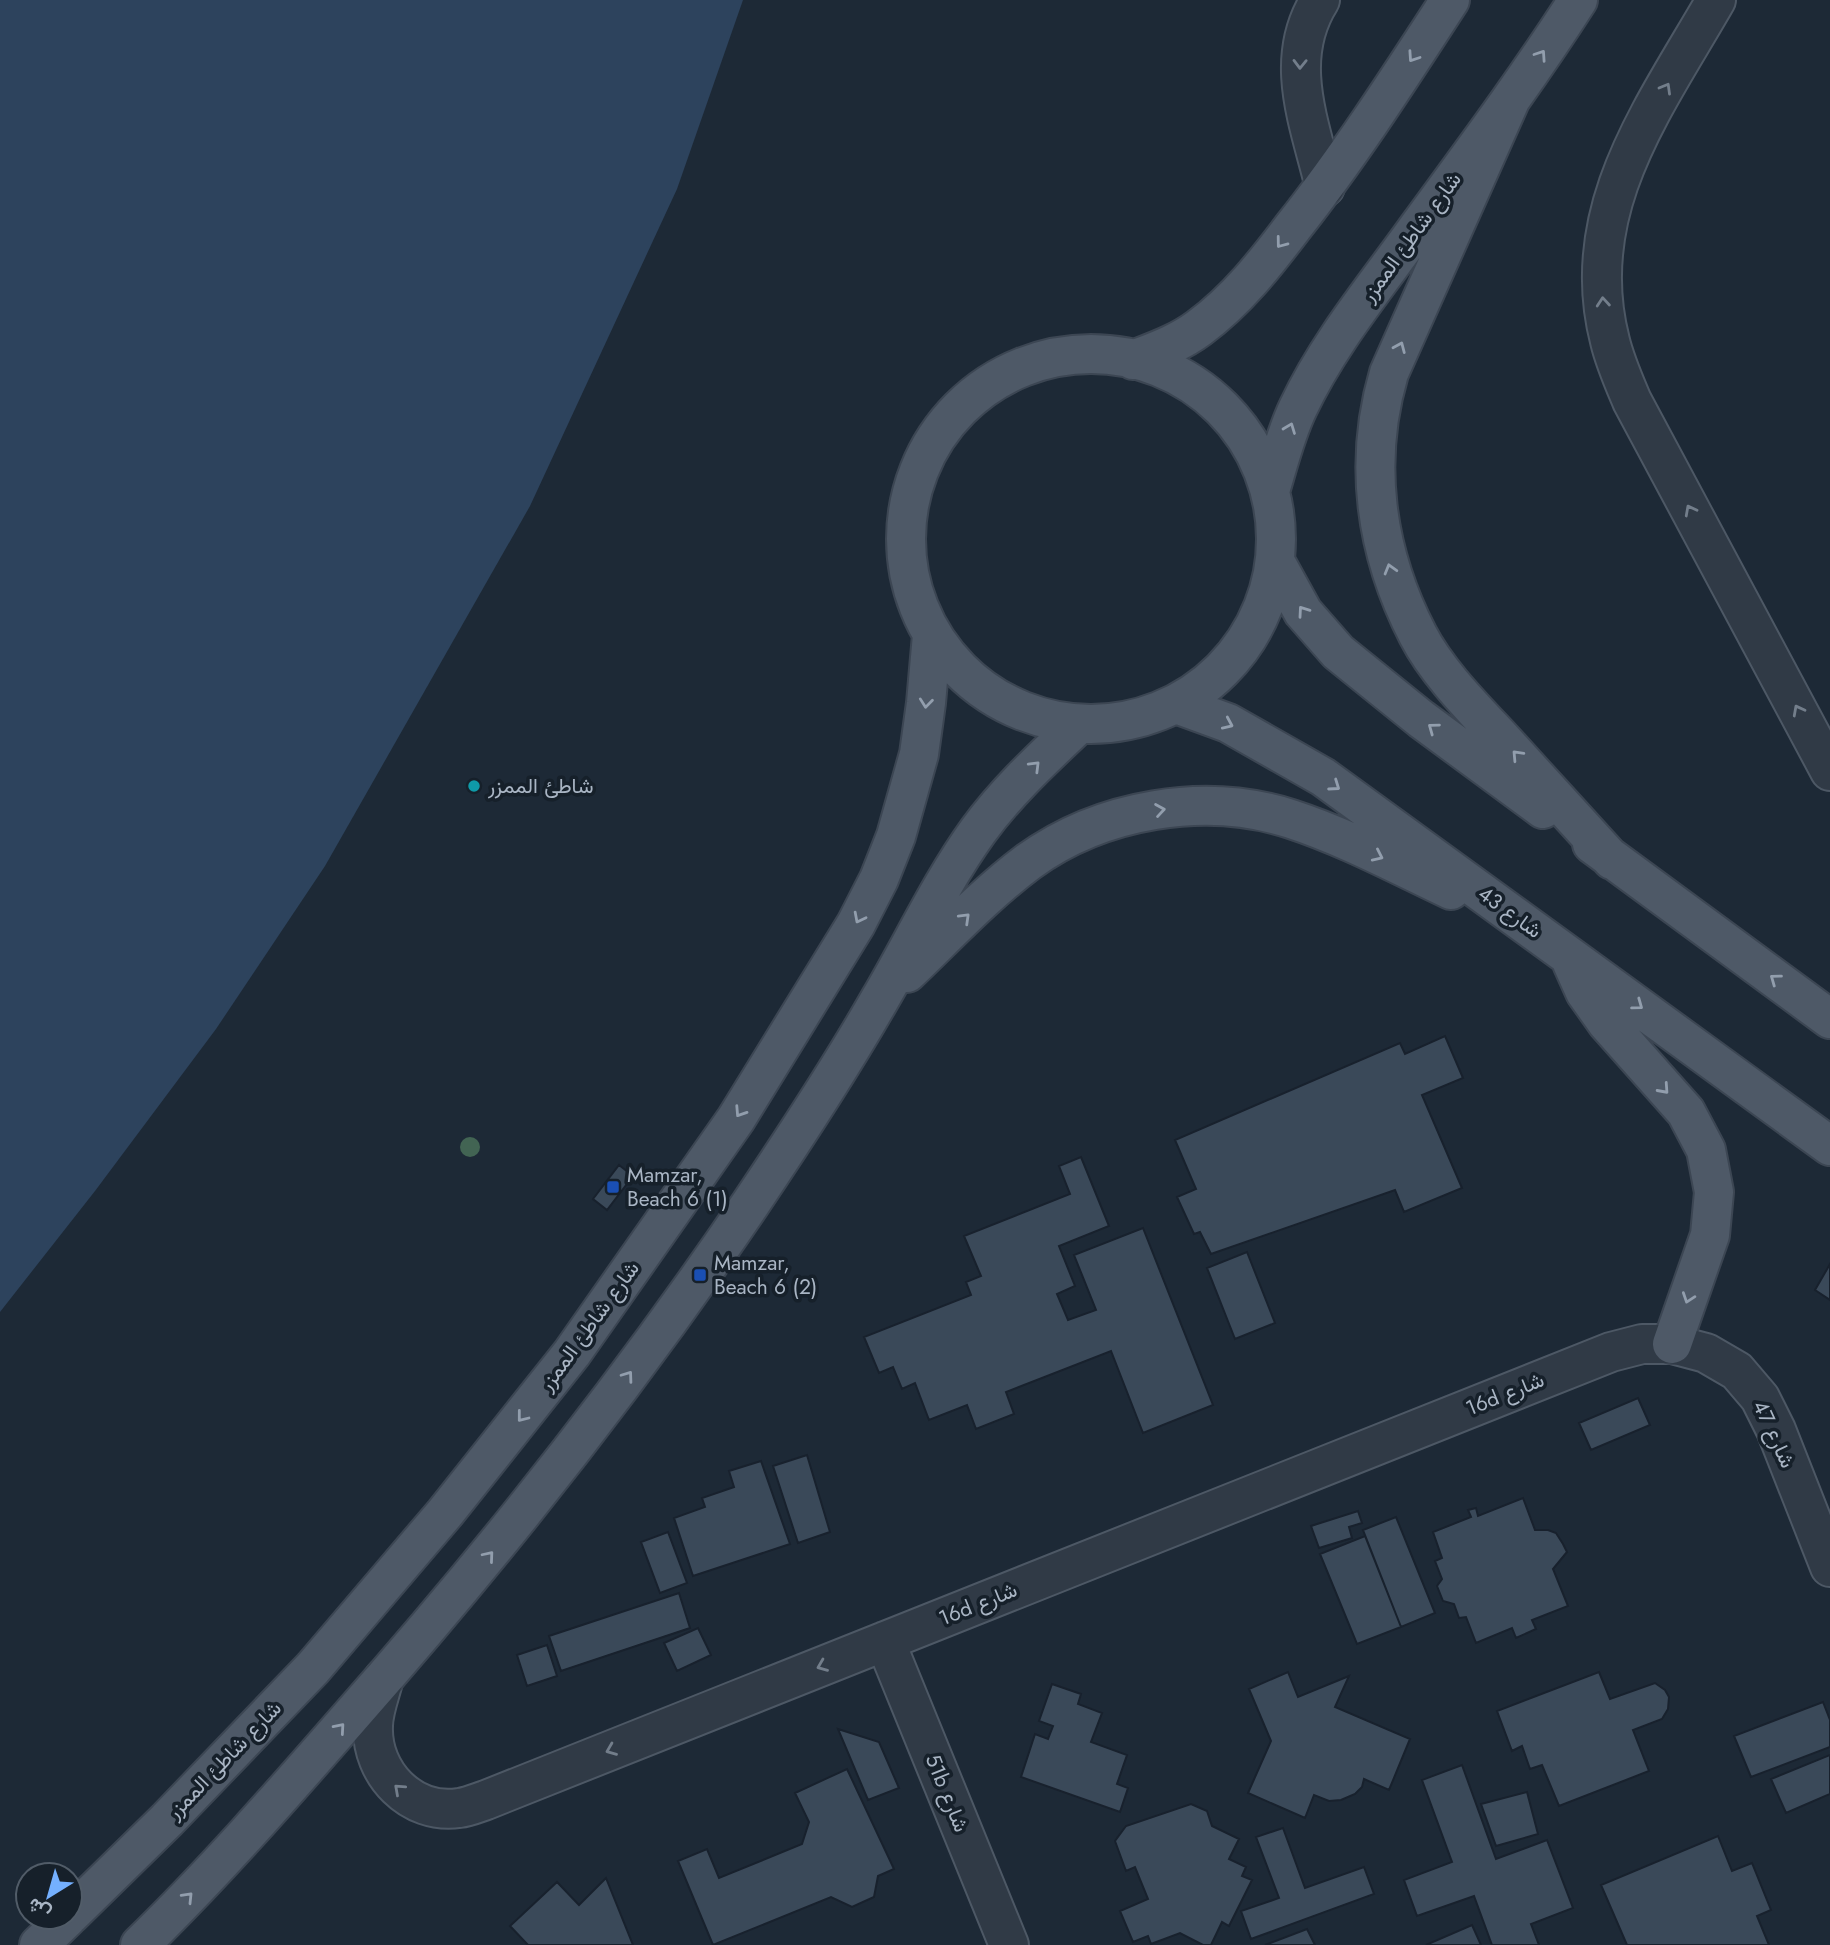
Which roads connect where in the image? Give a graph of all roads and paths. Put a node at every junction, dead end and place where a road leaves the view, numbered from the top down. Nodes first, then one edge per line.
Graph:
1 (1320, 0) edge
2 (1450, 0) edge
3 (1578, 0) edge
4 (1716, 0) edge
5 (1510, 101) junction
6 (1325, 187) junction
7 (1133, 360) junction
8 (1271, 488) junction
9 (1276, 563) junction
10 (932, 635) junction
11 (1176, 704) junction
12 (1079, 724) junction
13 (1830, 771) edge
14 (1612, 860) junction
15 (1534, 929) junction
16 (1569, 954) junction
17 (880, 999) junction
18 (1830, 1019) edge
19 (1830, 1146) edge
20 (1672, 1344) junction
21 (1830, 1567) edge
22 (886, 1641) junction
23 (384, 1678) junction
24 (84, 1901) edge
25 (53, 1931) edge
26 (39, 1945) edge
27 (139, 1945) edge
28 (1009, 1945) edge

1 -> 6 street
2 -> 6 main road
5 -> 3 main road, شارع شاطئ الممزر
13 -> 4 street
8 -> 5 main road, شارع شاطئ الممزر
14 -> 5 main road
6 -> 7 main road
7 - 8 main road
7 - 10 main road
8 - 9 main road
9 - 11 main road
14 -> 9 main road
10 - 12 main road
10 -> 24 main road, شارع شاطئ الممزر
11 - 12 main road
11 -> 15 main road, شارع 43
17 -> 12 main road
18 -> 14 main road
15 - 16 main road, شارع 43
17 -> 15 main road
16 -> 19 main road, شارع 43
16 -> 20 main road
23 -> 17 main road
20 - 21 street, شارع 47
20 - 22 street, 16d شارع
22 -> 23 street, 16d شارع
22 - 28 street, 51b شارع
27 -> 23 main road
25 - 26 main road, شارع شاطئ الممزر

